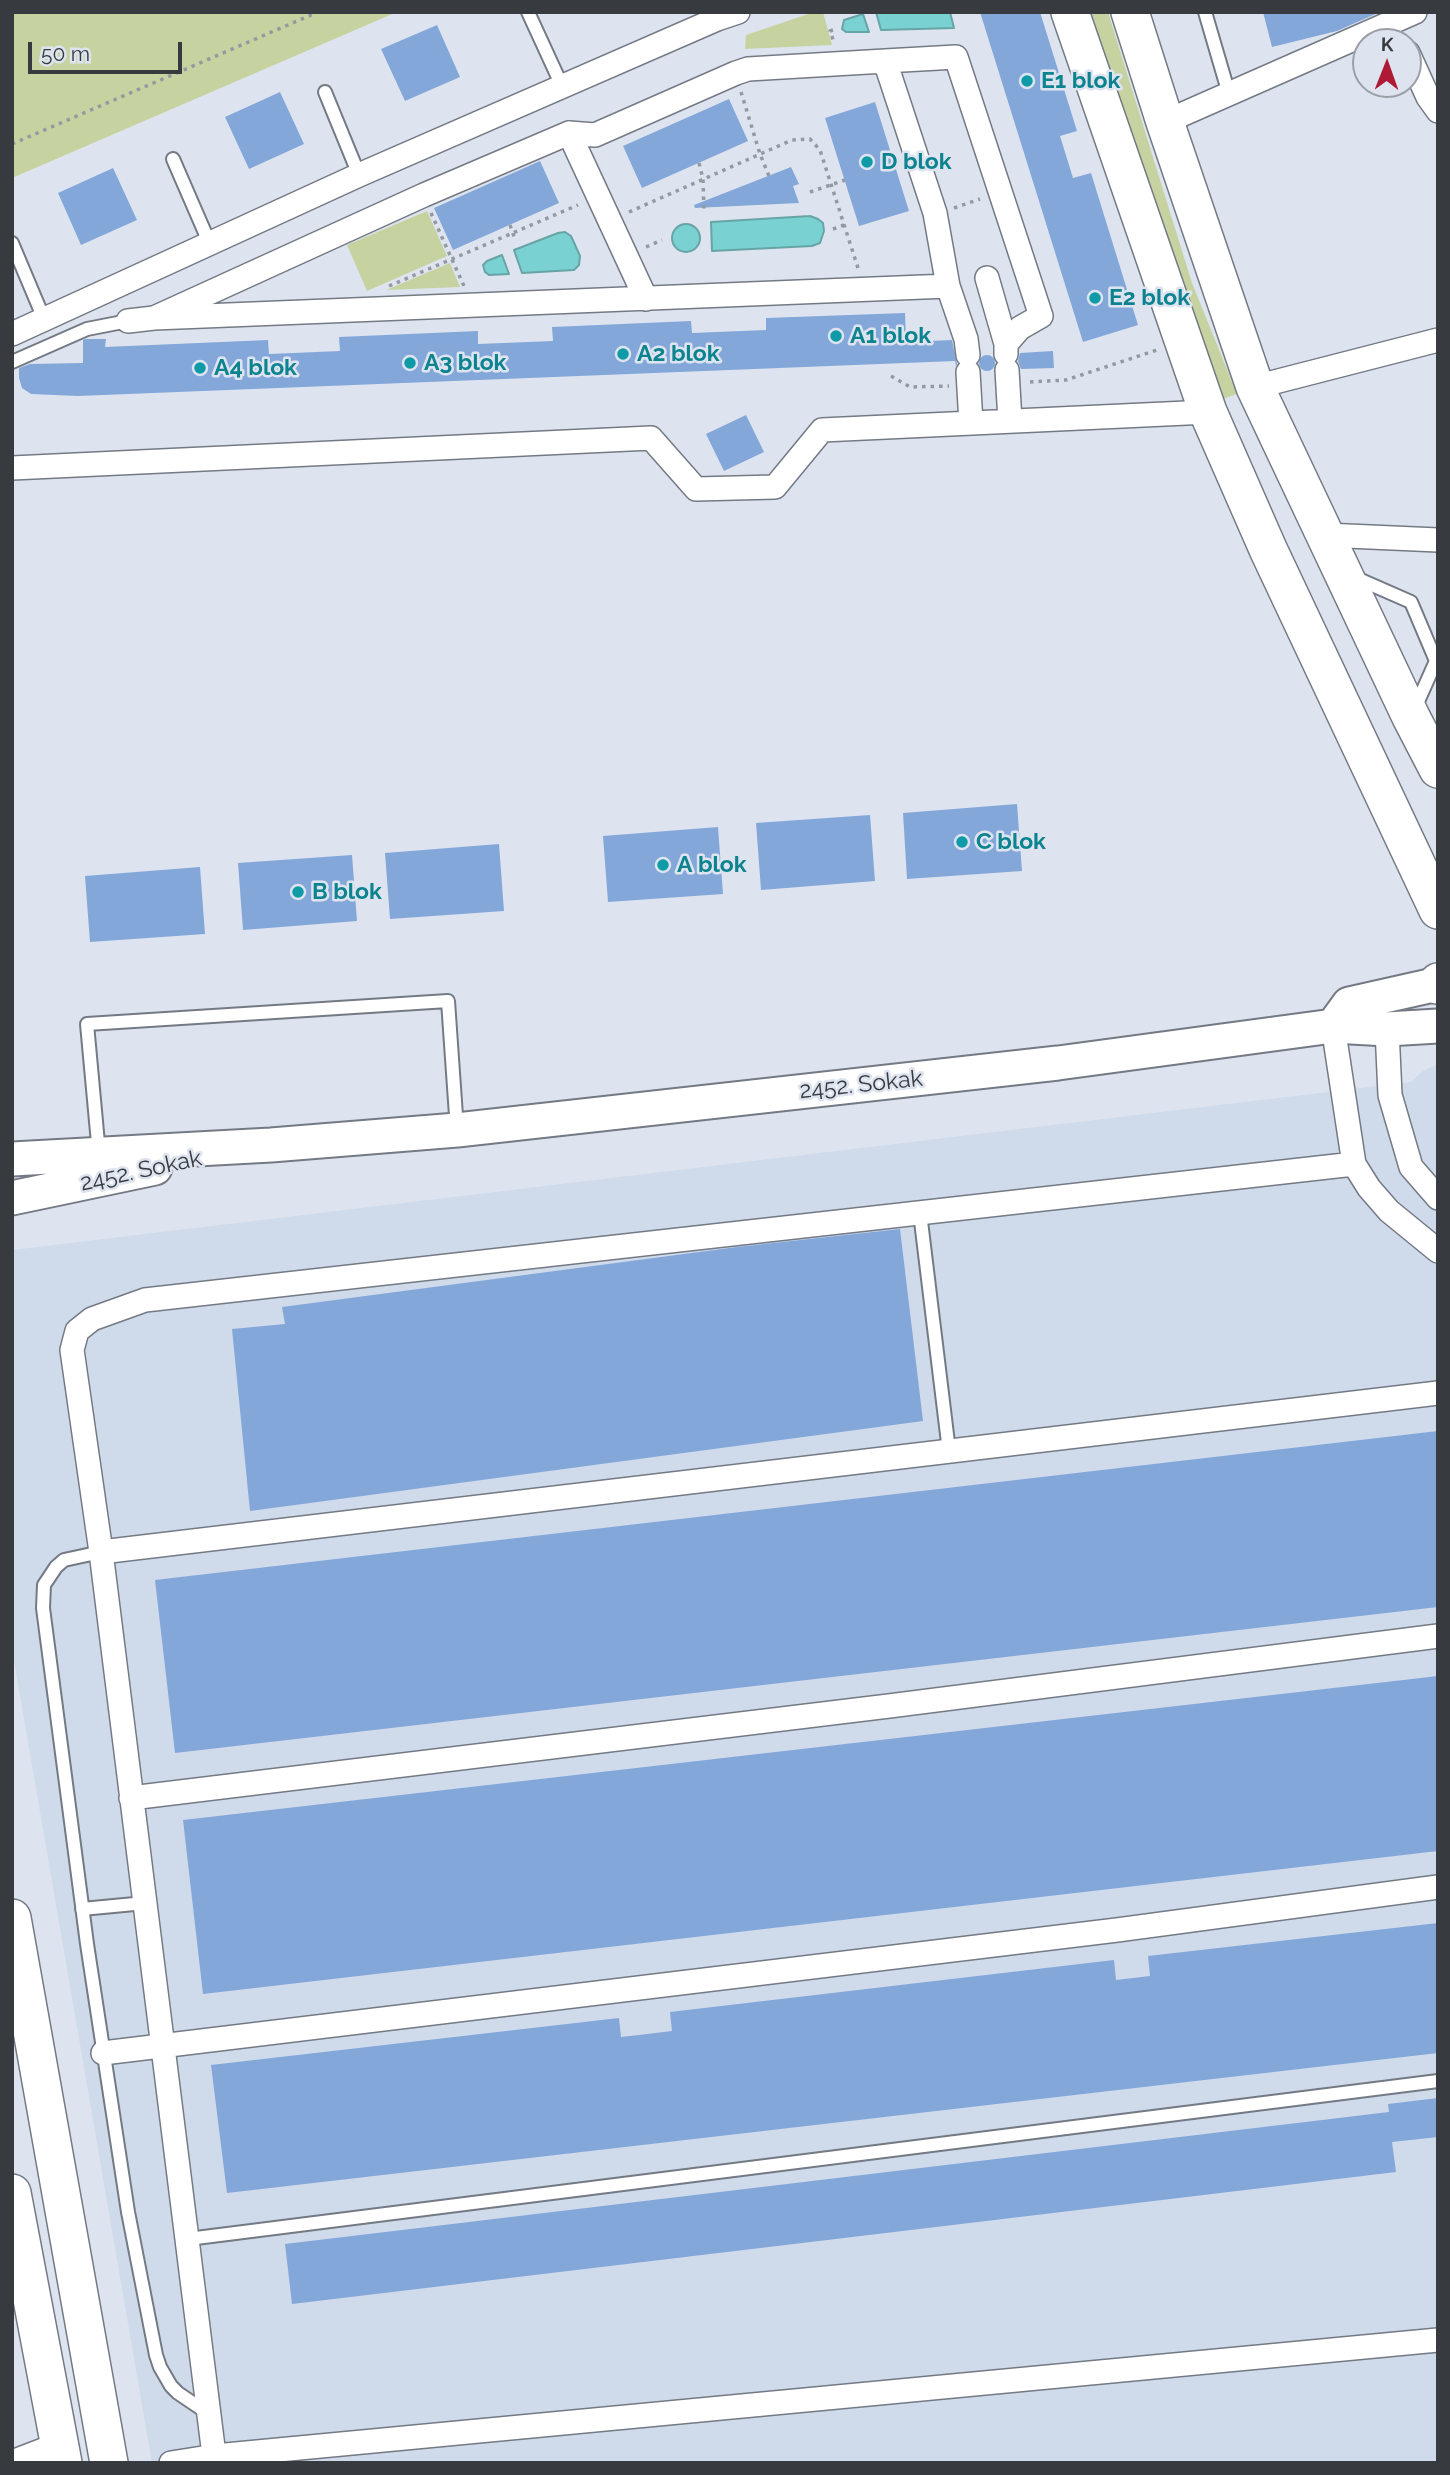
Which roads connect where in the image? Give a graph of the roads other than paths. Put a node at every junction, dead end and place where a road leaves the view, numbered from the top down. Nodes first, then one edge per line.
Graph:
1 (528, 12) edge
2 (1070, 12) edge
3 (1130, 12) edge
4 (1205, 12) edge
5 (1415, 12) edge
6 (723, 15) edge
7 (1396, 25) edge
8 (884, 61) junction
9 (1422, 84) edge
10 (562, 86) junction
11 (325, 92) dead end
12 (1229, 94) junction
13 (1438, 111) edge
14 (1165, 122) junction
15 (569, 133) junction
16 (173, 159) dead end
17 (359, 175) junction
18 (209, 242) junction
19 (12, 243) edge
20 (987, 278) dead end
21 (948, 286) junction
22 (646, 299) junction
23 (155, 318) junction
24 (44, 319) junction
25 (128, 321) joint
26 (12, 334) edge
27 (1438, 340) edge
28 (1007, 356) junction
29 (12, 362) edge
30 (1255, 387) junction
31 (1208, 412) junction
32 (1010, 421) junction
33 (971, 423) junction
34 (12, 468) edge
35 (1325, 535) junction
36 (1438, 540) edge
37 (1342, 572) junction
38 (1411, 718) junction
39 (1438, 769) edge
40 (1438, 910) edge
41 (1437, 984) edge
42 (1333, 1026) junction
43 (1438, 1026) edge
44 (1387, 1029) junction
45 (457, 1130) junction
46 (271, 1144) junction
47 (99, 1154) junction
48 (12, 1159) edge
49 (1354, 1164) junction
50 (12, 1198) edge
51 (1438, 1198) edge
52 (920, 1213) junction
53 (1438, 1251) edge
54 (1438, 1392) edge
55 (949, 1451) junction
56 (101, 1552) junction
57 (1438, 1636) edge
58 (131, 1798) junction
59 (1438, 1887) edge
60 (145, 1903) junction
61 (82, 1909) junction
62 (12, 1918) edge
63 (163, 2045) junction
64 (103, 2053) junction
65 (1438, 2081) edge
66 (12, 2193) edge
67 (188, 2239) junction
68 (1438, 2340) edge
69 (210, 2414) junction
70 (61, 2453) edge
71 (215, 2459) edge
72 (12, 2462) edge
73 (109, 2463) edge
74 (172, 2463) edge

1 - 10 lane
2 - 31 main road
3 - 14 main road
4 - 12 lane
5 - 7 street
6 - 10 street
7 - 12 street
8 - 15 street
8 - 21 street
8 - 28 street
9 - 13 street
10 - 17 street
11 - 17 lane
12 - 14 street
14 - 30 main road
15 - 22 street
15 - 23 street
16 - 18 lane
17 - 18 street
18 - 24 street
19 - 24 lane
20 - 28 street
21 - 22 street
21 - 33 street
22 - 23 street
23 - 25 street
24 - 26 street
25 - 29 lane
27 - 30 street
28 - 32 street
30 - 35 main road
31 - 32 street
31 - 40 main road
32 - 33 street
33 - 34 street
35 - 36 street
35 - 37 main road
37 - 38 main road
37 - 38 lane
38 - 39 main road
41 - 42 main road
42 - 44 main road, 2452. Sokak
42 - 45 main road, 2452. Sokak
42 - 49 street
43 - 44 main road, 2452. Sokak
44 - 51 street
45 - 46 main road, 2452. Sokak
45 - 47 lane
46 - 47 main road, 2452. Sokak
46 - 50 main road, 2452. Sokak
47 - 48 main road, 2452. Sokak
49 - 52 street
49 - 53 street
52 - 55 lane
52 - 56 street
54 - 55 street
55 - 56 street
56 - 58 street
56 - 61 lane
57 - 58 street
58 - 60 street
59 - 63 street
60 - 61 lane
60 - 63 street
61 - 64 lane
62 - 73 main road
63 - 64 street
63 - 67 street
64 - 69 lane
65 - 67 lane
66 - 70 main road
67 - 69 street
68 - 71 street
69 - 71 street
70 - 72 street
71 - 74 street

